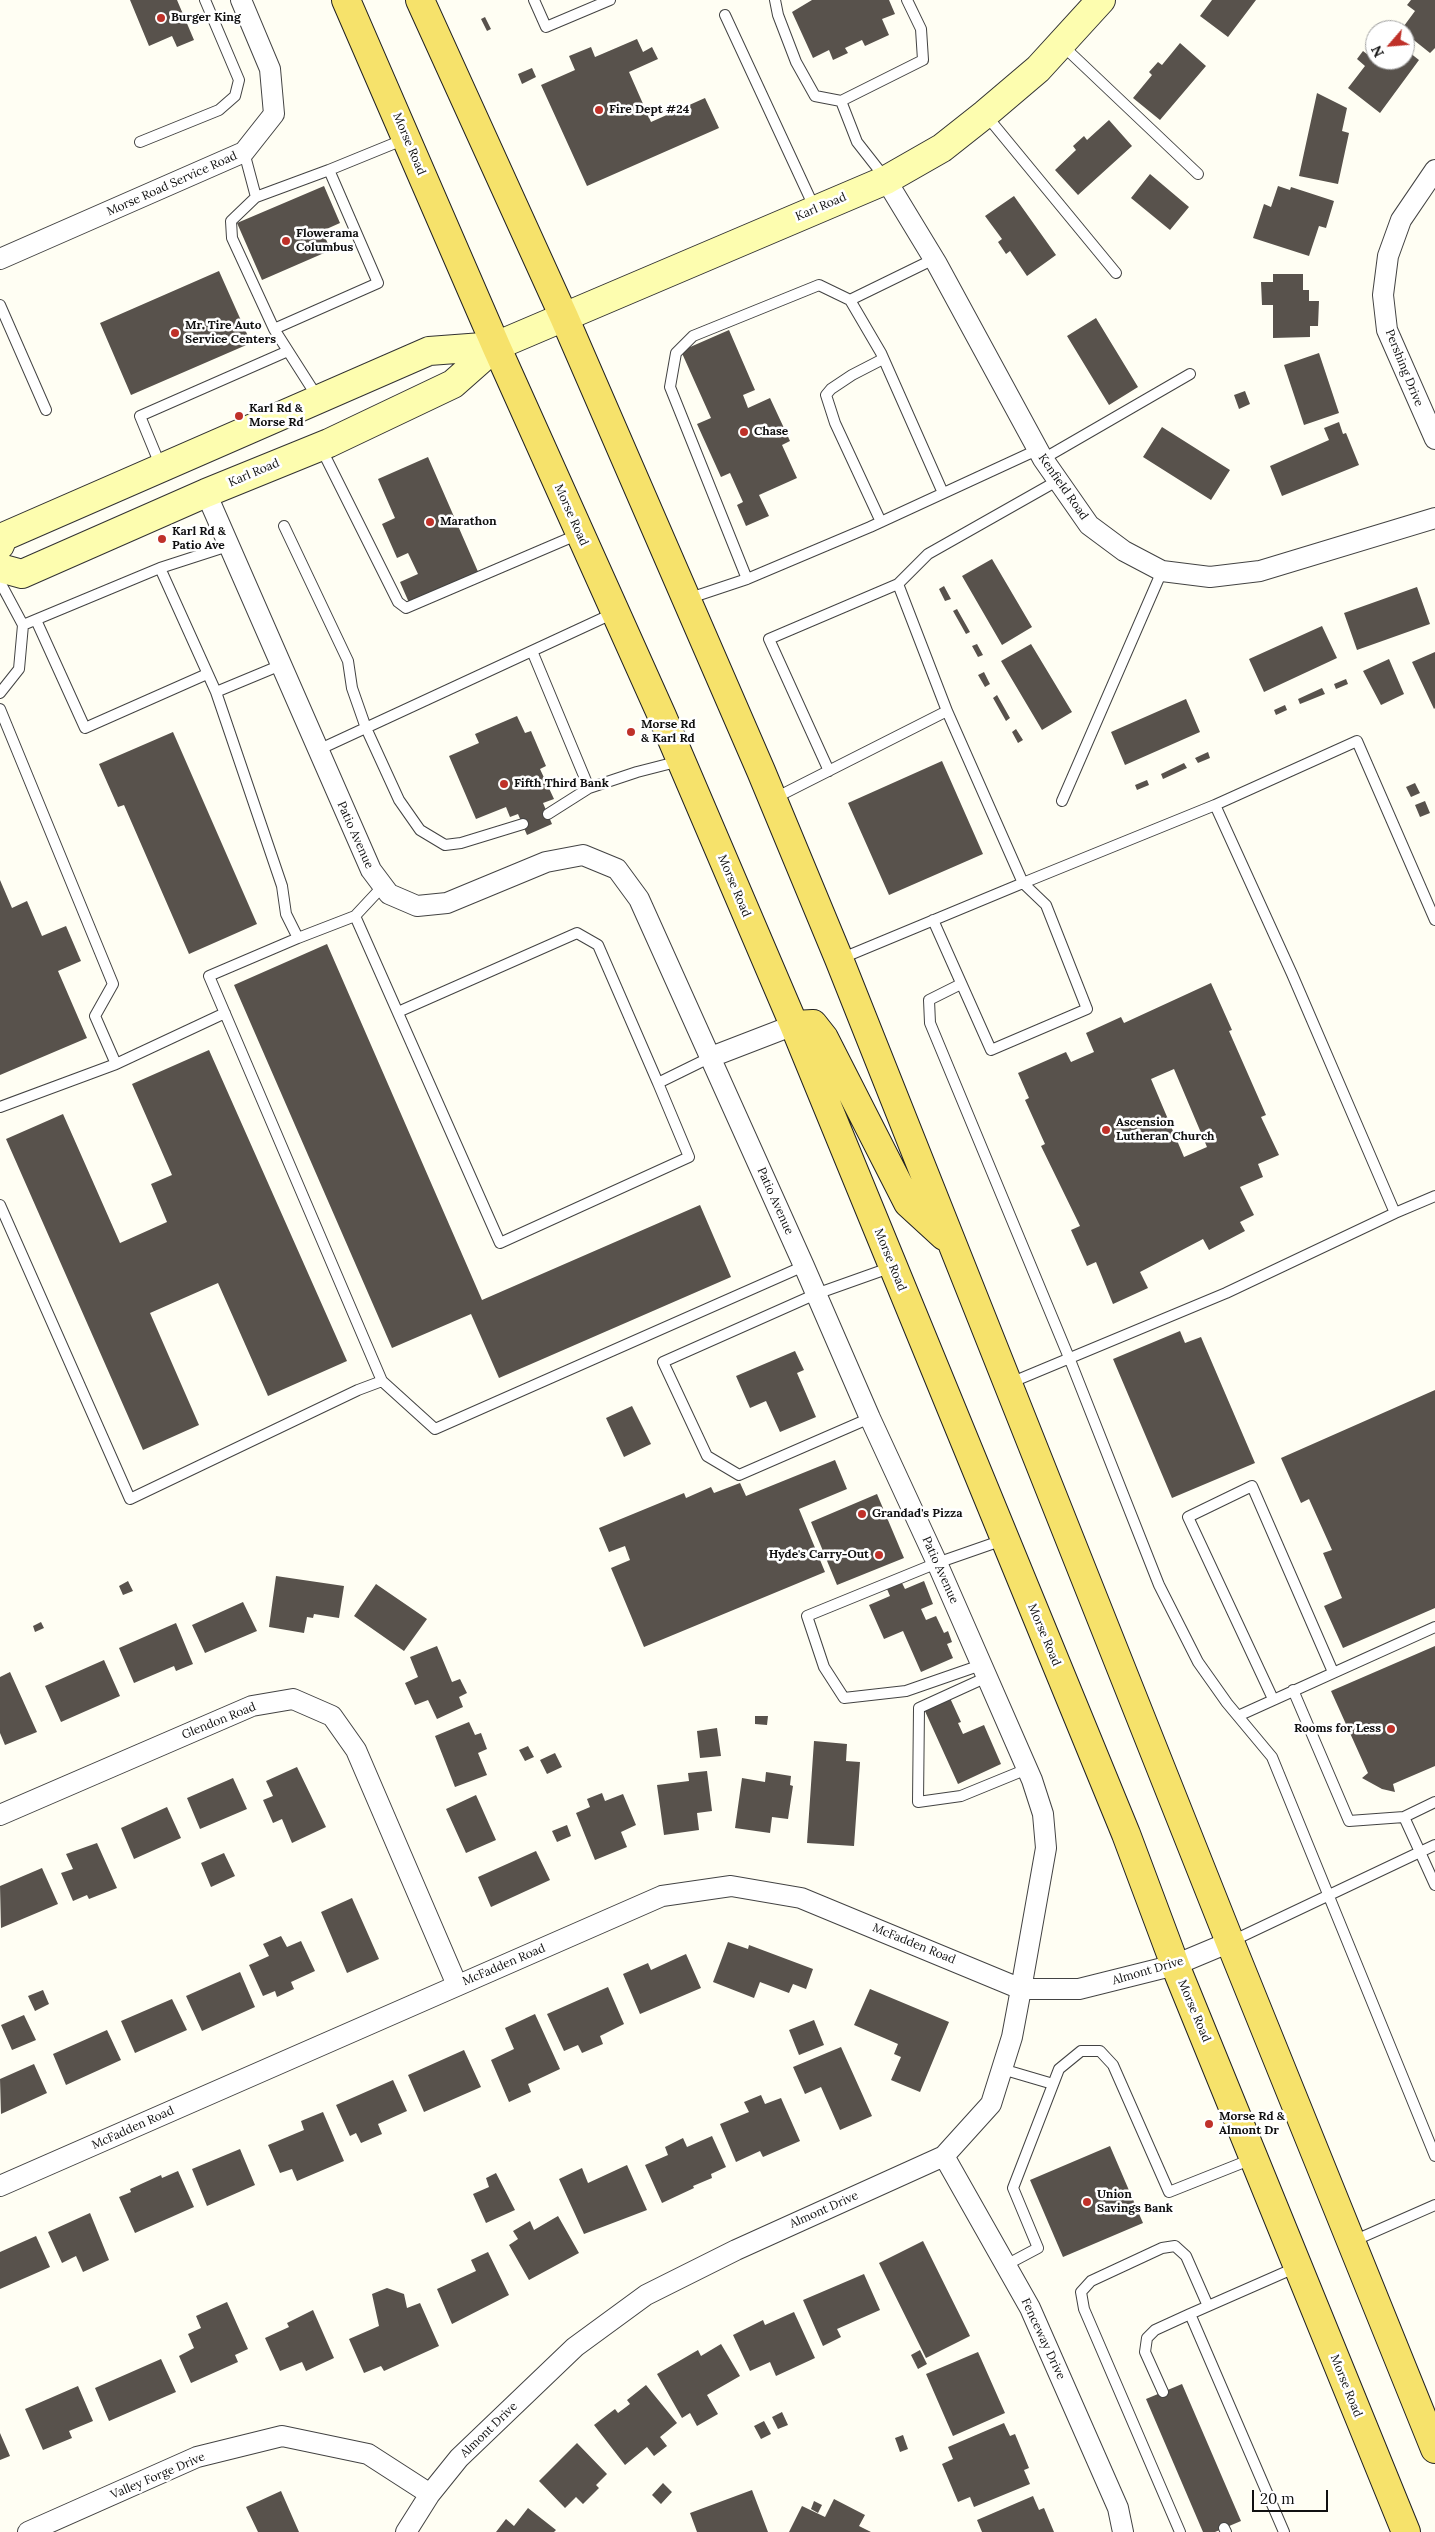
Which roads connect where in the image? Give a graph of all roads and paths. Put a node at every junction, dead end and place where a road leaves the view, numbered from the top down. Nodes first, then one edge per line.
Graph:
1 (205, 0) edge
2 (241, 0) edge
3 (346, 0) edge
4 (420, 0) edge
5 (534, 0) edge
6 (610, 0) edge
7 (775, 0) edge
8 (907, 0) edge
9 (1095, 2) edge
10 (725, 15) dead end
11 (1062, 45) junction
12 (840, 101) junction
13 (985, 114) junction
14 (406, 138) junction
15 (140, 142) dead end
16 (244, 152) junction
17 (329, 170) junction
18 (1435, 170) edge
19 (1198, 174) dead end
20 (886, 180) junction
21 (256, 197) junction
22 (815, 210) junction
23 (0, 259) edge
24 (934, 259) junction
25 (1116, 273) dead end
26 (850, 300) junction
27 (0, 305) edge
28 (564, 317) junction
29 (274, 330) junction
30 (496, 346) junction
31 (288, 351) junction
32 (882, 356) junction
33 (1190, 374) dead end
34 (318, 398) junction
35 (46, 410) dead end
36 (1435, 439) edge
37 (320, 446) junction
38 (1040, 455) junction
39 (161, 468) junction
40 (1057, 481) junction
41 (206, 493) junction
42 (943, 494) junction
43 (1435, 518) edge
44 (881, 522) junction
45 (284, 526) dead end
46 (580, 534) junction
47 (0, 545) edge
48 (228, 546) junction
49 (0, 568) edge
50 (160, 568) junction
51 (1162, 571) junction
52 (747, 579) junction
53 (0, 582) edge
54 (898, 584) junction
55 (686, 599) junction
56 (615, 613) junction
57 (36, 620) junction
58 (23, 625) junction
59 (532, 651) junction
60 (281, 665) junction
61 (207, 674) junction
62 (216, 692) junction
63 (0, 693) edge
64 (0, 709) edge
65 (947, 711) junction
66 (366, 728) junction
67 (318, 750) junction
68 (680, 761) junction
69 (829, 771) junction
70 (589, 788) junction
71 (772, 800) junction
72 (1062, 801) dead end
73 (1215, 805) junction
74 (548, 814) dead end
75 (523, 824) dead end
76 (1024, 883) junction
77 (383, 886) junction
78 (355, 916) junction
79 (933, 920) junction
80 (1435, 920) edge
81 (298, 938) junction
82 (839, 959) junction
83 (961, 984) junction
84 (398, 1012) junction
85 (225, 1013) junction
86 (794, 1024) junction
87 (711, 1058) junction
88 (116, 1064) junction
89 (658, 1083) junction
90 (0, 1107) edge
91 (1435, 1196) edge
92 (0, 1204) edge
93 (1395, 1214) junction
94 (950, 1242) junction
95 (804, 1266) junction
96 (893, 1267) junction
97 (816, 1294) junction
98 (1070, 1360) junction
99 (382, 1381) junction
100 (1007, 1384) junction
101 (870, 1418) junction
102 (1004, 1540) junction
103 (937, 1564) junction
104 (1435, 1627) edge
105 (984, 1671) junction
106 (1333, 1672) junction
107 (1293, 1690) junction
108 (1273, 1699) junction
109 (1238, 1716) junction
110 (1027, 1769) junction
111 (1435, 1802) edge
112 (0, 1815) edge
113 (1404, 1817) junction
114 (1435, 1844) edge
115 (1420, 1852) junction
116 (1435, 1885) edge
117 (1328, 1895) junction
118 (1230, 1942) junction
119 (1176, 1965) junction
120 (457, 1986) junction
121 (1021, 1988) junction
122 (1002, 2070) junction
123 (1053, 2084) junction
124 (944, 2156) junction
125 (1435, 2156) edge
126 (1255, 2158) junction
127 (0, 2186) edge
128 (1435, 2205) edge
129 (1350, 2242) junction
130 (1006, 2265) junction
131 (1298, 2267) junction
132 (1208, 2306) junction
133 (1190, 2314) junction
134 (1163, 2392) dead end
135 (1435, 2449) edge
136 (430, 2494) junction
137 (1406, 2527) edge
138 (28, 2532) edge
139 (406, 2532) edge
140 (1123, 2532) edge
141 (1180, 2532) edge
142 (1284, 2532) edge

1 - 15 lane
2 - 16 street, Morse Road Service Road
3 - 14 main road, Morse Road
4 - 28 main road
5 - 6 lane
7 - 12 lane
8 - 12 lane
9 - 11 main road, Karl Road
10 - 22 lane
11 - 13 main road, Karl Road
11 - 19 lane
12 - 20 lane
13 - 20 main road, Karl Road
13 - 25 lane
14 - 17 lane
14 - 30 main road, Morse Road
16 - 21 lane
16 - 23 street, Morse Road Service Road
17 - 21 lane
17 - 29 lane
18 - 36 street, Pershing Drive
20 - 22 main road, Karl Road
20 - 24 street, Kenfield Road
21 - 29 lane
22 - 28 main road, Karl Road
24 - 26 lane
24 - 38 street, Kenfield Road
26 - 32 lane
26 - 52 lane
27 - 35 lane
28 - 30 main road, Karl Road
28 - 55 main road
29 - 31 lane
30 - 34 main road, Karl Road
30 - 37 main road, Karl Road
30 - 46 main road, Morse Road
31 - 34 lane
31 - 39 lane
32 - 42 lane
32 - 44 lane
33 - 38 lane
34 - 39 main road, Karl Road
37 - 41 main road, Karl Road
37 - 46 lane
38 - 40 street, Kenfield Road
38 - 42 lane
39 - 47 main road, Karl Road
40 - 51 street, Kenfield Road
40 - 54 lane
41 - 48 street, Patio Avenue
41 - 49 main road, Karl Road
42 - 44 lane
43 - 51 street, Kenfield Road
44 - 52 lane
45 - 66 lane
46 - 56 main road, Morse Road
48 - 50 lane
48 - 60 street, Patio Avenue
50 - 57 lane
50 - 61 lane
51 - 72 lane
52 - 55 lane
53 - 58 lane
54 - 65 lane
54 - 69 lane
55 - 71 main road
56 - 59 lane
56 - 68 main road, Morse Road
57 - 58 lane
57 - 61 lane
58 - 63 lane
59 - 66 lane
59 - 70 lane
60 - 62 lane
60 - 67 street, Patio Avenue
61 - 62 lane
62 - 81 lane
64 - 88 lane
65 - 69 lane
65 - 76 lane
66 - 67 lane
66 - 75 lane
67 - 77 street, Patio Avenue
68 - 70 lane
68 - 86 main road, Morse Road
69 - 71 lane
70 - 74 lane
71 - 82 main road
73 - 76 lane
73 - 80 lane
73 - 93 lane
76 - 79 lane
76 - 83 lane
77 - 78 lane
77 - 87 street, Patio Avenue
78 - 81 lane
78 - 84 lane
79 - 82 lane
79 - 83 lane
81 - 85 lane
82 - 94 main road
83 - 98 lane
84 - 89 lane
84 - 89 lane
85 - 88 lane
85 - 99 lane
86 - 87 street
86 - 94 main road
86 - 96 main road, Morse Road
87 - 89 lane
87 - 95 street, Patio Avenue
88 - 90 lane
91 - 93 lane
92 - 99 lane
93 - 98 lane
94 - 100 main road
95 - 97 street, Patio Avenue
95 - 99 lane
96 - 97 lane
96 - 102 main road, Morse Road
97 - 101 street, Patio Avenue
97 - 101 lane
98 - 100 lane
98 - 109 lane
100 - 118 main road
101 - 103 street, Patio Avenue
102 - 103 lane
102 - 119 main road, Morse Road
103 - 105 street, Patio Avenue
103 - 105 lane
104 - 106 lane
105 - 110 street, Patio Avenue
105 - 110 lane
106 - 107 lane
106 - 108 lane
107 - 108 lane
107 - 113 lane
108 - 109 lane
109 - 117 lane
110 - 121 street, Patio Avenue
111 - 113 lane
112 - 120 street, Glendon Road
113 - 115 lane
114 - 115 lane
115 - 116 lane
115 - 117 lane
117 - 118 lane
117 - 125 lane
118 - 119 street, Almont Drive
118 - 129 main road
119 - 121 street, Almont Drive
119 - 126 main road, Morse Road
120 - 121 street, McFadden Road
120 - 127 street, McFadden Road
121 - 122 street, Almont Drive
122 - 123 lane
122 - 124 street, Almont Drive
123 - 126 lane
123 - 130 lane
124 - 130 street, Fenceway Drive
124 - 136 street, Almont Drive
126 - 131 main road, Morse Road
128 - 129 lane
129 - 135 main road
130 - 140 street, Fenceway Drive
131 - 132 lane
131 - 137 main road, Morse Road
132 - 133 lane
132 - 141 lane
133 - 134 lane
133 - 142 lane
136 - 138 street, Valley Forge Drive
136 - 139 street, Almont Drive

